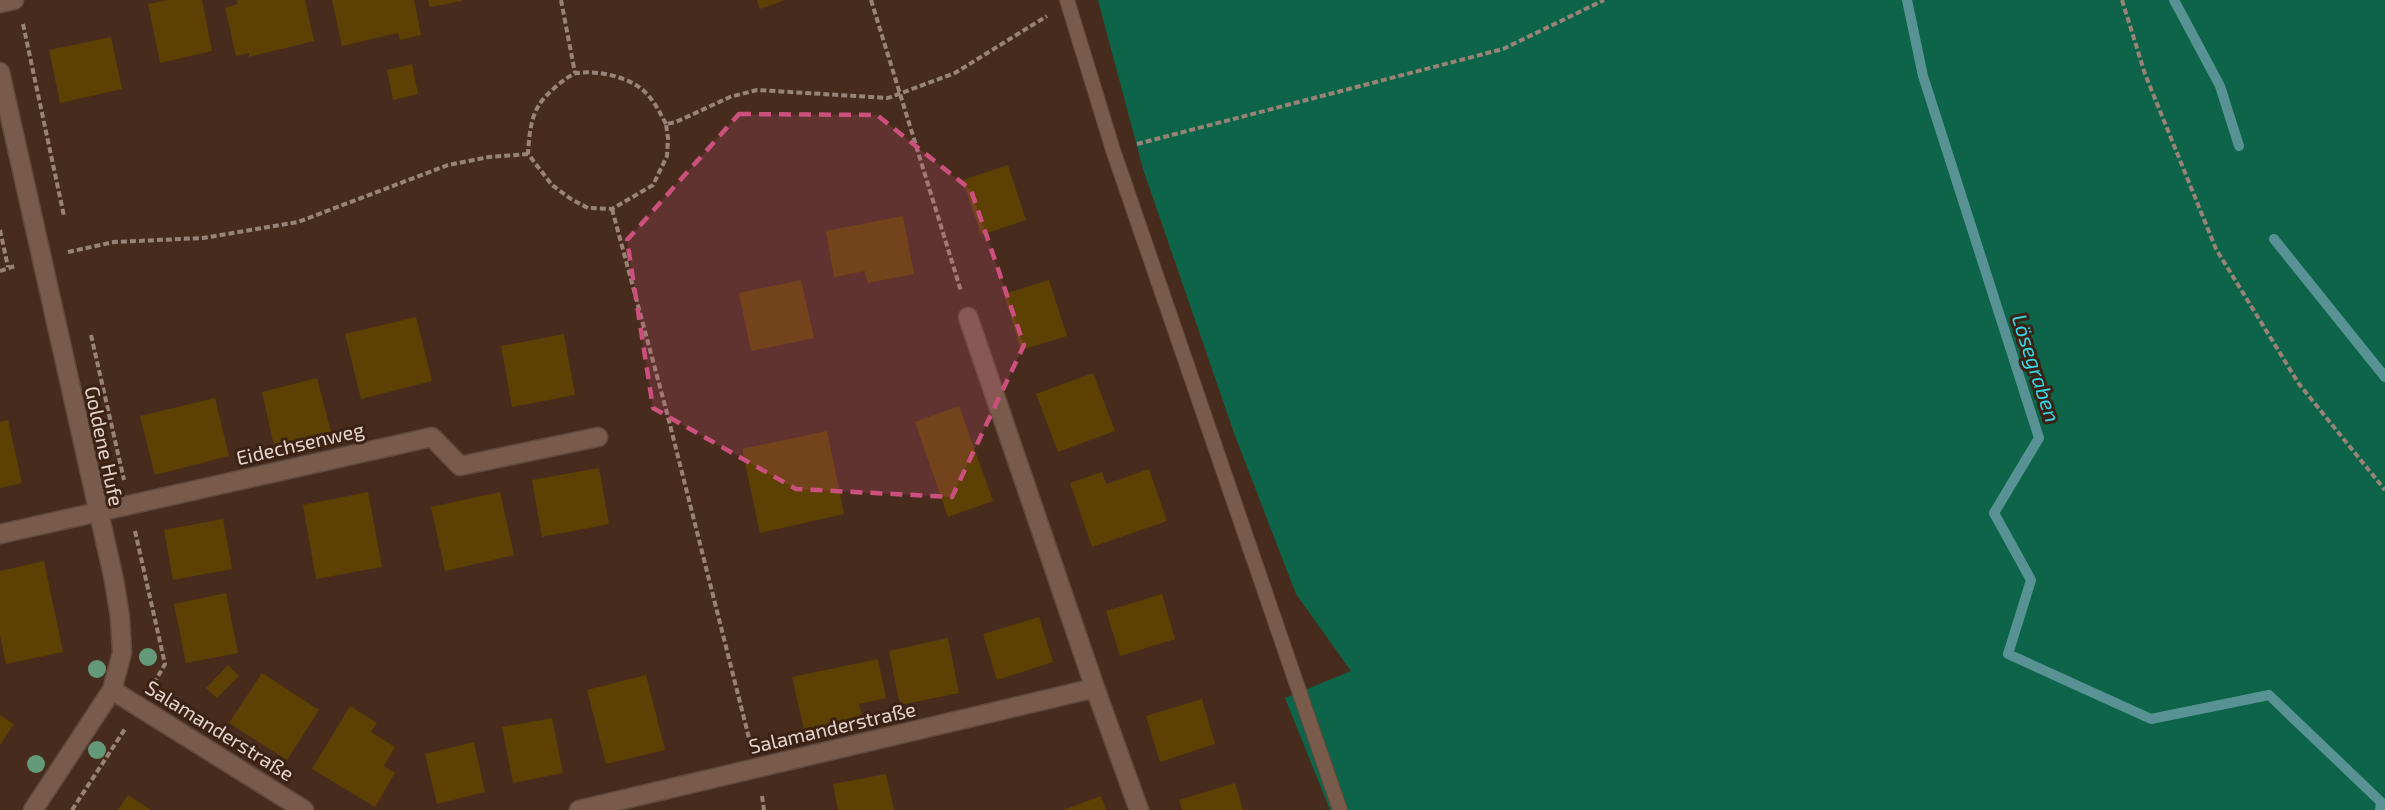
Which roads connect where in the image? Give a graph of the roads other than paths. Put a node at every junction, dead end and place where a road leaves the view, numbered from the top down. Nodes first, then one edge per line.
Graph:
1 (14, 0) edge
2 (1068, 2) edge
3 (0, 3) edge
4 (0, 72) edge
5 (968, 317) road end
6 (598, 437) dead end
7 (97, 512) junction
8 (0, 534) edge
9 (1095, 688) junction
10 (112, 690) junction
11 (33, 810) edge
12 (304, 810) edge
13 (579, 810) edge
14 (1139, 810) edge
15 (1340, 810) edge

1 - 3 street
2 - 15 lane
4 - 7 street, Goldene Hufe
5 - 9 street
6 - 7 street, Eidechsenweg
7 - 8 street, Eidechsenweg
7 - 10 street, Goldene Hufe
9 - 13 street, Salamanderstraße
9 - 14 street
10 - 11 street, Goldene Hufe
10 - 12 street, Salamanderstraße

